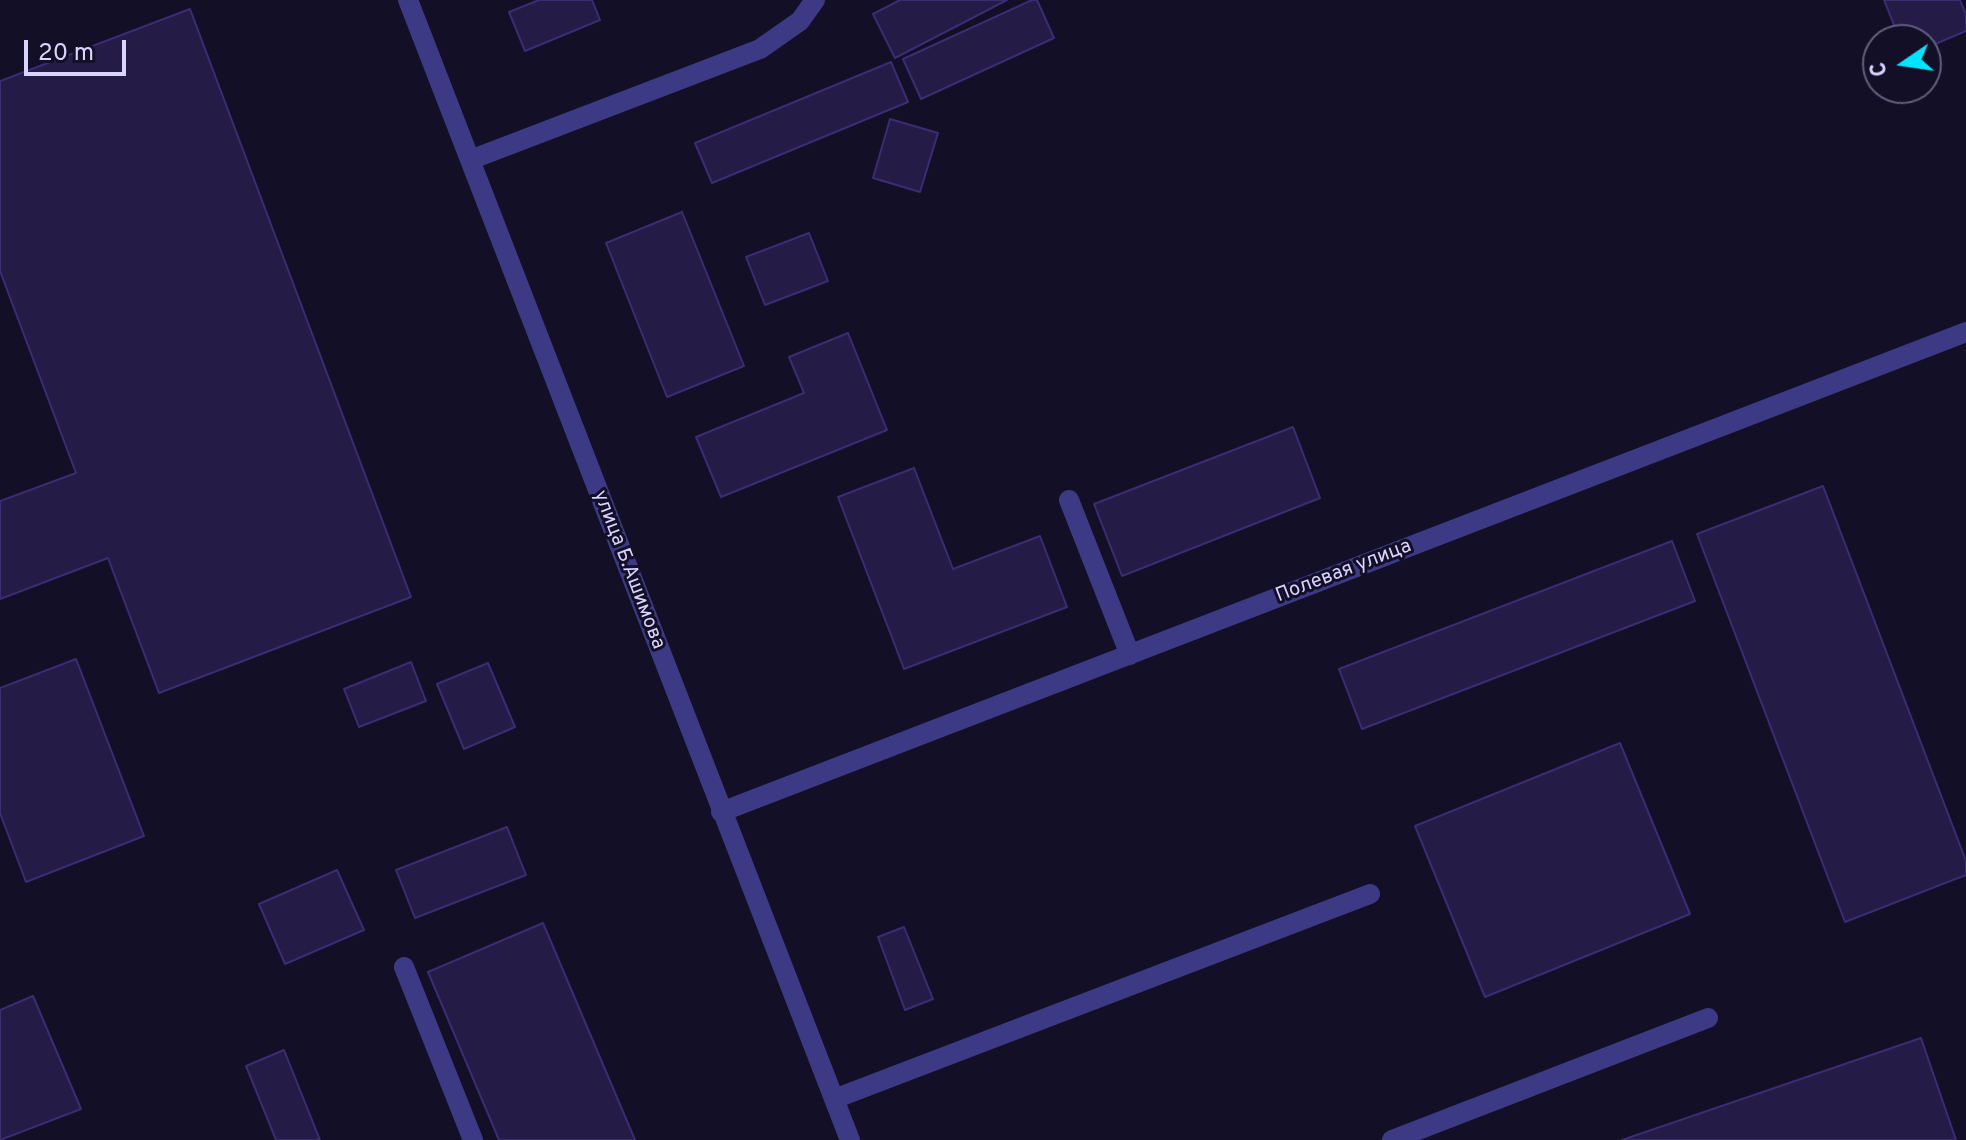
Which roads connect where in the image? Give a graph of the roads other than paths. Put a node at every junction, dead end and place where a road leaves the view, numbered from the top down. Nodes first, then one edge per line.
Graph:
1 (408, 0) edge
2 (815, 0) edge
3 (470, 160) junction
4 (1966, 332) edge
5 (1069, 500) dead end
6 (1130, 655) junction
7 (721, 812) junction
8 (1370, 894) dead end
9 (404, 967) dead end
10 (1708, 1018) dead end
11 (834, 1099) junction
12 (473, 1140) edge
13 (850, 1140) edge
14 (1392, 1140) edge

1 - 3 street, улица Б.Ашимова
2 - 3 street
3 - 7 street, улица Б.Ашимова
4 - 6 street, Полевая улица
5 - 6 street
6 - 7 street, Полевая улица
7 - 11 street, улица Б.Ашимова
8 - 11 street
9 - 12 street
10 - 14 street
11 - 13 street, улица Б.Ашимова

